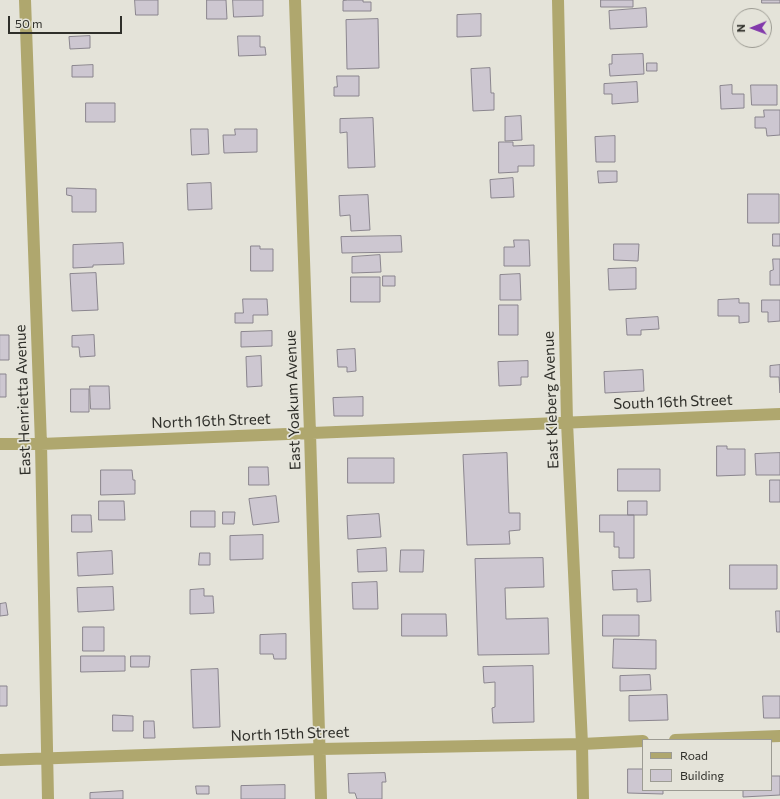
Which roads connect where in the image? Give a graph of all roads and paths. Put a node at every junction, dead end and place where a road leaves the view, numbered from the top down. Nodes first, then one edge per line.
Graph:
1 (25, 0) edge
2 (295, 0) edge
3 (558, 0) edge
4 (780, 414) edge
5 (567, 422) junction
6 (310, 432) junction
7 (0, 444) edge
8 (41, 444) junction
9 (780, 736) edge
10 (701, 739) edge
11 (642, 741) edge
12 (582, 744) junction
13 (320, 748) junction
14 (46, 759) junction
15 (0, 760) edge
16 (48, 799) edge
17 (321, 799) edge
18 (583, 799) edge

1 - 8 street, East Henrietta Avenue
2 - 6 street, East Yoakum Avenue
3 - 5 street, East Kleberg Avenue
4 - 5 street, South 16th Street
5 - 6 street, North 16th Street
5 - 12 street, East Kleberg Avenue
6 - 8 street, North 16th Street
6 - 13 street, East Yoakum Avenue
7 - 8 street, North 16th Street
8 - 14 street, East Henrietta Avenue
9 - 10 street
11 - 12 street, North 15th Street
12 - 13 street, North 15th Street
12 - 18 street, East Kleberg Avenue
13 - 14 street, North 15th Street
13 - 17 street, East Yoakum Avenue
14 - 15 street, North 15th Street
14 - 16 street, East Henrietta Avenue

